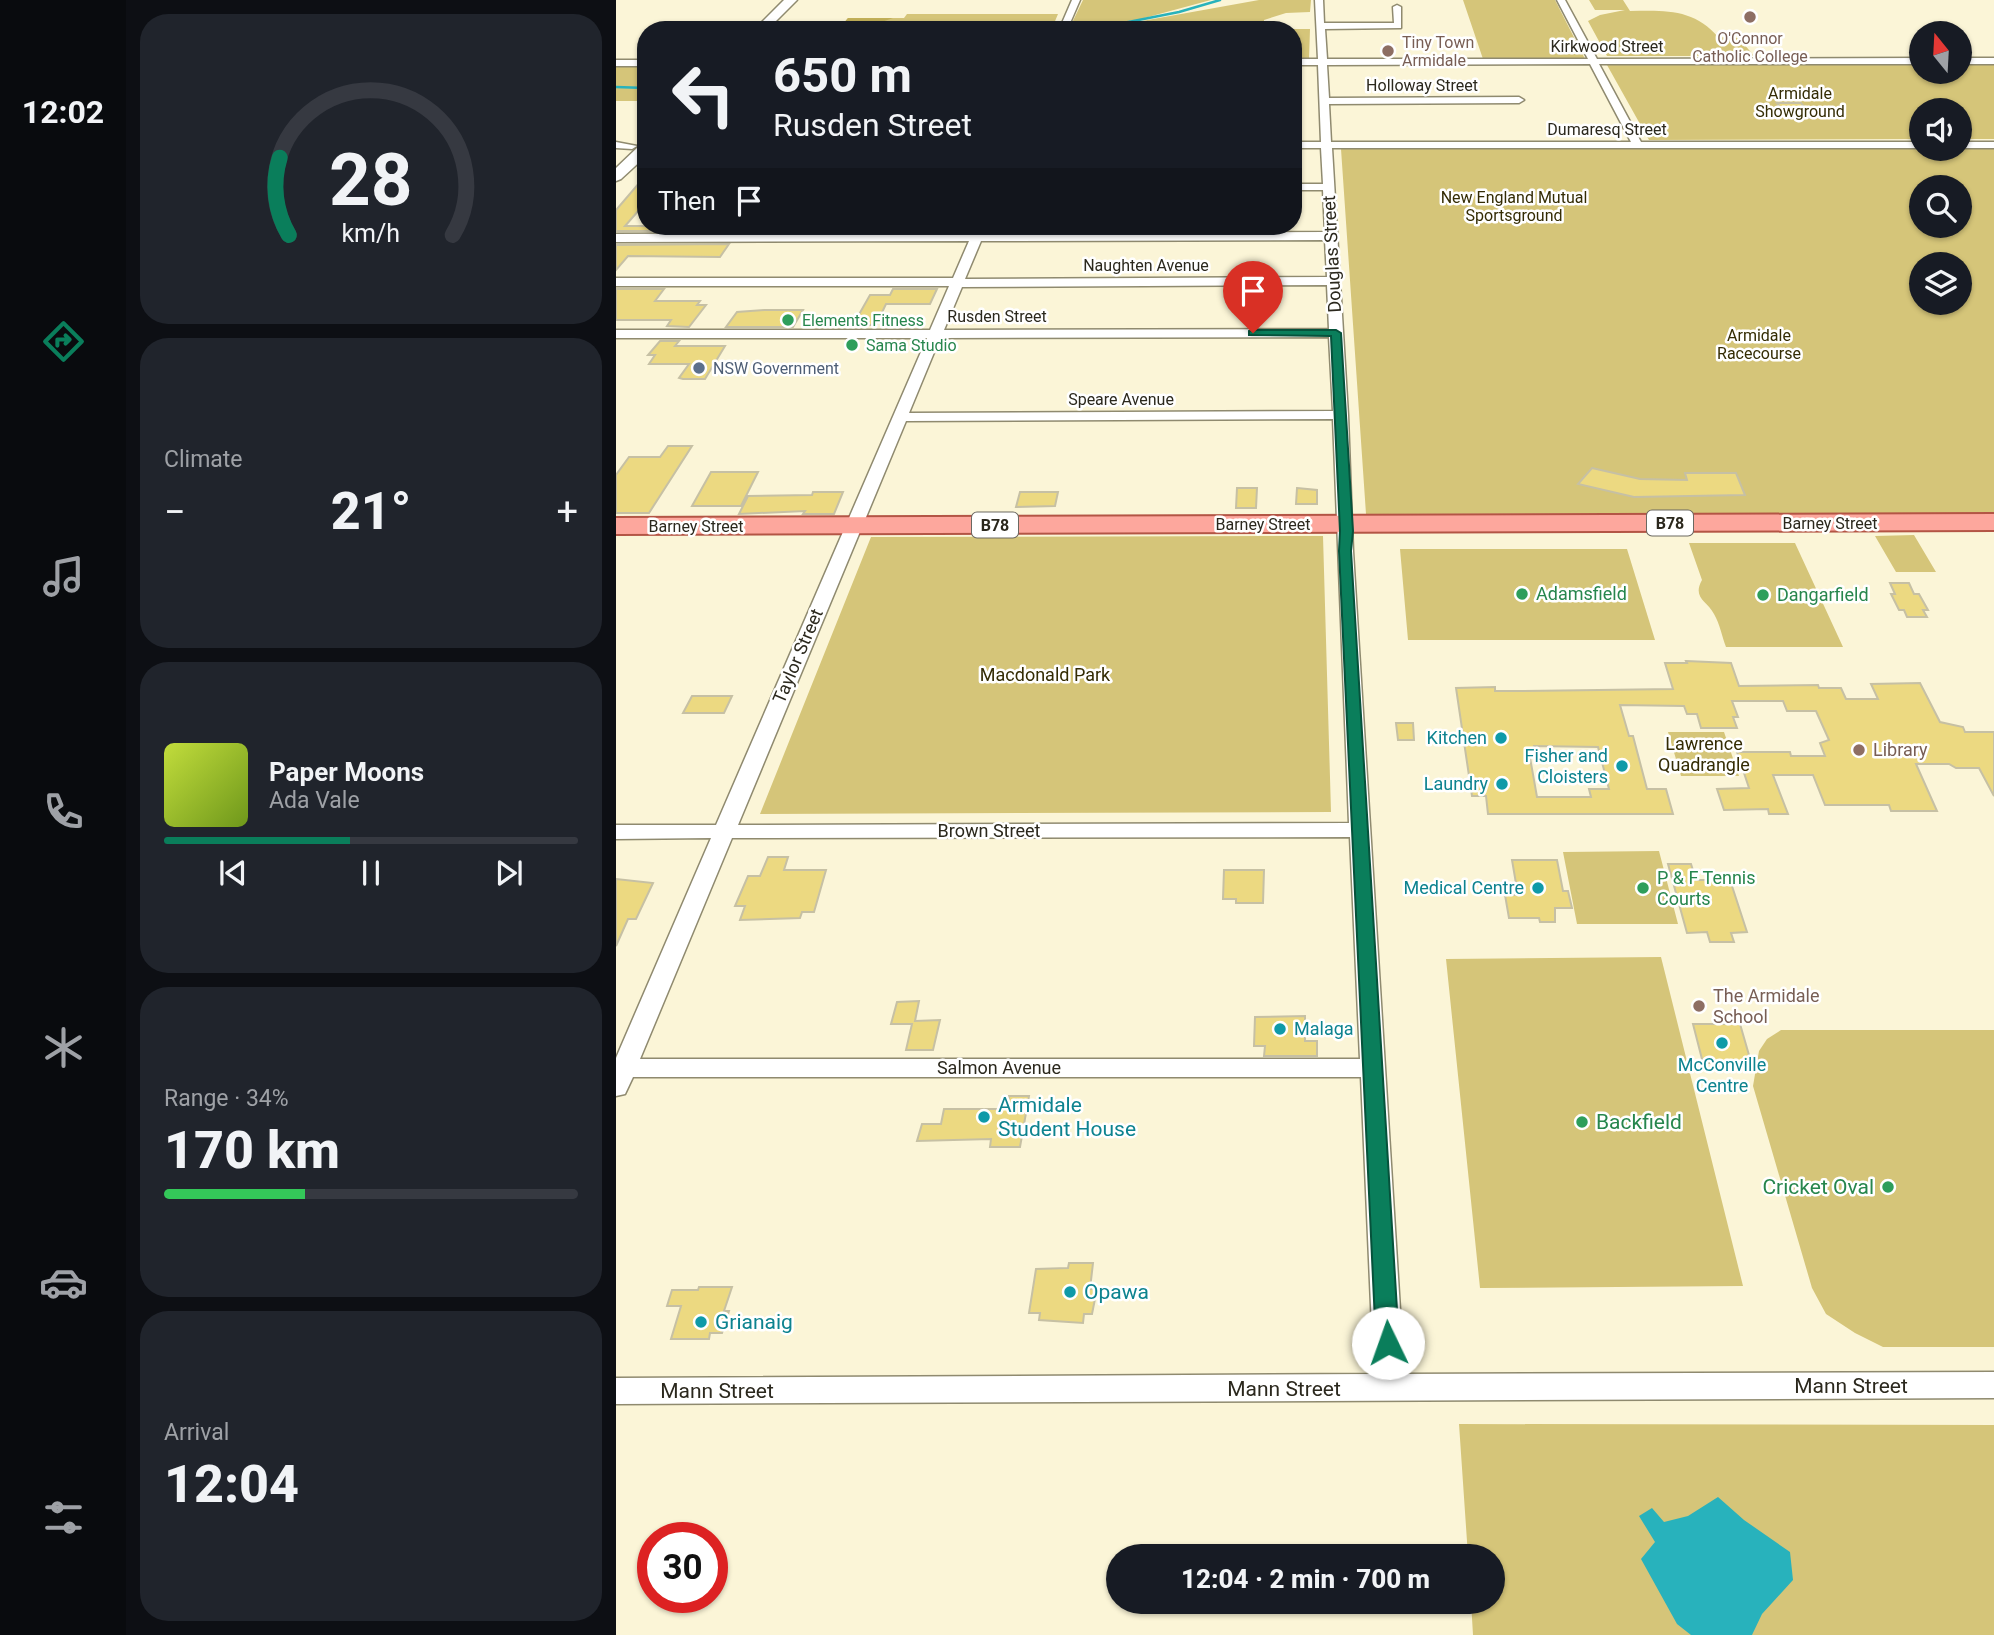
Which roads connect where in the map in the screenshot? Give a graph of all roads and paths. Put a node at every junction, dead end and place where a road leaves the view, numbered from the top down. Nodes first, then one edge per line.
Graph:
1 (790, 0) edge
2 (1076, 0) edge
3 (1320, 0) edge
4 (1561, 0) edge
5 (1397, 7) dead end
6 (769, 21) edge
7 (1067, 21) edge
8 (1321, 26) junction
9 (1593, 61) junction
10 (1909, 61) edge
11 (1972, 61) edge
12 (1994, 61) edge
13 (637, 62) edge
14 (1302, 62) edge
15 (1321, 62) junction
16 (616, 63) edge
17 (1519, 100) dead end
18 (1325, 101) junction
19 (1637, 144) junction
20 (616, 145) edge
21 (1302, 145) edge
22 (1325, 145) junction
23 (1909, 145) edge
24 (1972, 145) edge
25 (1994, 145) edge
26 (637, 147) edge
27 (637, 153) edge
28 (616, 176) edge
29 (1302, 187) edge
30 (1329, 187) junction
31 (772, 235) edge
32 (977, 235) edge
33 (1261, 235) edge
34 (1332, 236) junction
35 (616, 238) edge
36 (1334, 281) junction
37 (616, 282) edge
38 (959, 282) junction
39 (937, 333) junction
40 (1336, 333) junction
41 (616, 334) edge
42 (1340, 415) junction
43 (902, 417) junction
44 (1994, 522) edge
45 (1346, 524) junction
46 (616, 526) edge
47 (854, 526) junction
48 (1362, 830) junction
49 (616, 832) edge
50 (723, 832) junction
51 (1373, 1068) junction
52 (620, 1078) edge
53 (1994, 1385) edge
54 (1390, 1388) junction
55 (616, 1391) edge

1 - 6 main road
2 - 7 street
3 - 8 street, Douglas Street
4 - 9 street
5 - 8 street
8 - 15 street, Douglas Street
9 - 10 street, Kirkwood Street
9 - 15 street, Kirkwood Street
9 - 19 street
11 - 12 street
13 - 16 street
14 - 15 street, Kirkwood Street
15 - 18 street, Douglas Street
17 - 18 street, Holloway Street
18 - 22 street, Douglas Street
19 - 22 street, Dumaresq Street
19 - 23 street, Dumaresq Street
20 - 26 street
21 - 22 street, Dumaresq Street
22 - 30 street, Douglas Street
24 - 25 street
27 - 28 main road
29 - 30 street
30 - 34 street, Douglas Street
31 - 35 street
32 - 38 street, Taylor Street
33 - 34 street
34 - 36 street, Douglas Street
36 - 38 street, Naughten Avenue
36 - 40 street, Douglas Street
37 - 38 street, Naughten Avenue
38 - 39 street, Taylor Street
39 - 40 street, Rusden Street
39 - 41 street, Rusden Street
39 - 43 street, Taylor Street
40 - 42 street, Douglas Street
42 - 43 street, Speare Avenue
42 - 45 street, Douglas Street
43 - 47 street, Taylor Street
44 - 45 main road, Barney Street / B78
45 - 47 main road, Barney Street / B78
45 - 48 street, Douglas Street
46 - 47 main road, Barney Street / B78
47 - 50 street, Taylor Street
48 - 50 street, Brown Street
48 - 51 street, Douglas Street
49 - 50 street, Brown Street
50 - 52 street, Taylor Street
51 - 52 street, Salmon Avenue
51 - 54 street, Douglas Street
53 - 54 street, Mann Street
54 - 55 street, Mann Street

